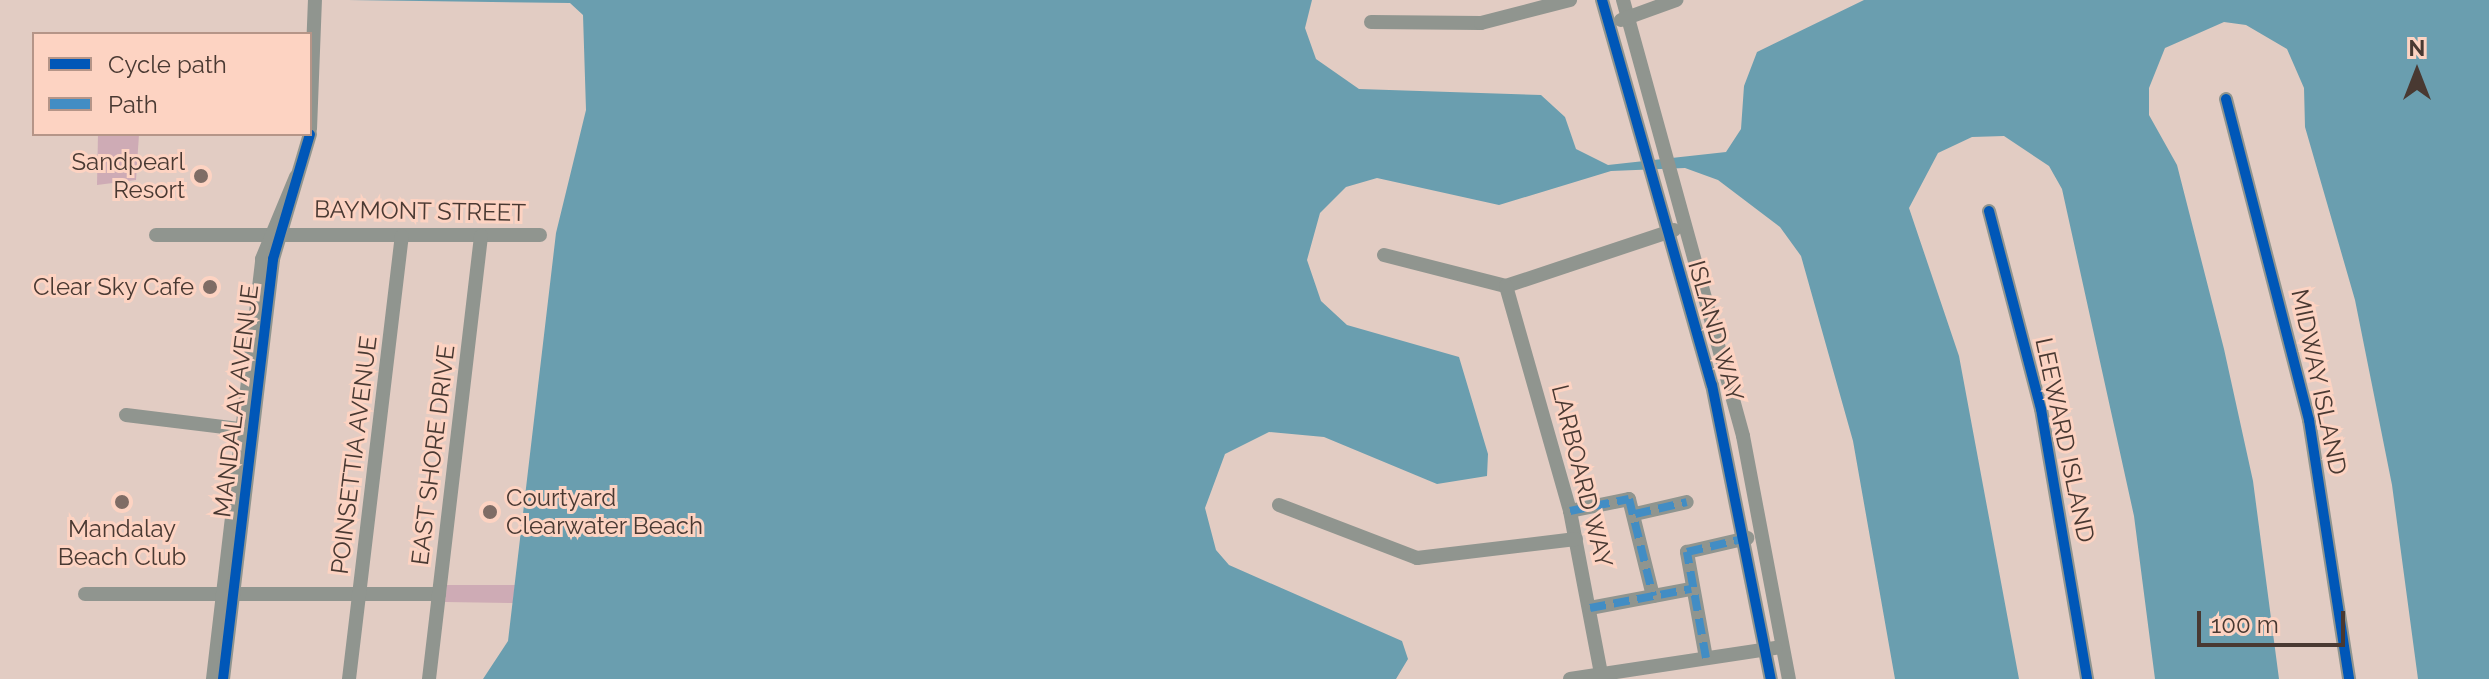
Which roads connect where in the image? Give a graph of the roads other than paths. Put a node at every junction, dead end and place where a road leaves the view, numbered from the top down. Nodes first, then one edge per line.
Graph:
1 (315, 0) edge
2 (1570, 0) edge
3 (1602, 0) edge
4 (1623, 0) edge
5 (1676, 0) edge
6 (1629, 18) junction
7 (1371, 22) dead end
8 (1609, 24) junction
9 (312, 64) edge
10 (2226, 99) dead end
11 (309, 136) edge
12 (1989, 211) dead end
13 (1682, 227) junction
14 (1666, 232) junction
15 (274, 234) junction
16 (156, 235) dead end
17 (540, 235) dead end
18 (402, 236) junction
19 (481, 236) junction
20 (1384, 255) dead end
21 (1506, 286) junction
22 (126, 415) dead end
23 (247, 430) junction
24 (1748, 457) junction
25 (1731, 461) junction
26 (1687, 502) dead end
27 (1279, 505) dead end
28 (1570, 511) junction
29 (1635, 514) junction
30 (1747, 538) junction
31 (1576, 539) junction
32 (1691, 589) junction
33 (228, 593) junction
34 (85, 594) dead end
35 (439, 594) junction
36 (359, 595) junction
37 (1653, 596) junction
38 (1590, 608) junction
39 (1785, 646) junction
40 (1767, 649) junction
41 (1706, 658) junction
42 (1601, 677) edge
43 (213, 679) edge
44 (223, 679) edge
45 (349, 679) edge
46 (429, 679) edge
47 (1570, 679) edge
48 (1771, 679) edge
49 (1789, 679) edge
50 (2087, 679) edge
51 (2349, 679) edge

1 - 9 street, MANDALAY AVENUE
2 - 7 street
3 - 8 street, ISLAND WAY
4 - 6 street, ISLAND WAY
5 - 6 street
6 - 8 street
6 - 13 street, ISLAND WAY
8 - 14 street, ISLAND WAY
10 - 51 street, MIDWAY ISLAND
11 - 15 street, MANDALAY AVENUE
12 - 50 street, LEEWARD ISLAND
13 - 14 street
13 - 24 street, ISLAND WAY
14 - 21 street
14 - 25 street, ISLAND WAY
15 - 16 street, BAYMONT STREET
15 - 18 street, BAYMONT STREET
15 - 23 street, MANDALAY AVENUE
17 - 19 street, BAYMONT STREET
18 - 19 street, BAYMONT STREET
18 - 36 street, POINSETTIA AVENUE
19 - 35 street, EAST SHORE DRIVE
20 - 21 street
21 - 28 street, LARBOARD WAY
22 - 23 street
23 - 33 street, MANDALAY AVENUE
24 - 25 street
24 - 39 street, ISLAND WAY
25 - 30 street, ISLAND WAY
26 - 29 street
27 - 31 street
28 - 29 street
28 - 31 street, LARBOARD WAY
29 - 37 street
30 - 32 street
30 - 40 street, ISLAND WAY
31 - 38 street, LARBOARD WAY
32 - 37 street
32 - 41 street
33 - 34 street
33 - 36 street
33 - 43 street, MANDALAY AVENUE
33 - 44 street, MANDALAY AVENUE
35 - 36 street
35 - 46 street, EAST SHORE DRIVE
36 - 45 street, POINSETTIA AVENUE
37 - 38 street
38 - 42 street, LARBOARD WAY
39 - 40 street
39 - 49 street, ISLAND WAY
40 - 41 street
40 - 48 street, ISLAND WAY
41 - 42 street
42 - 47 street

